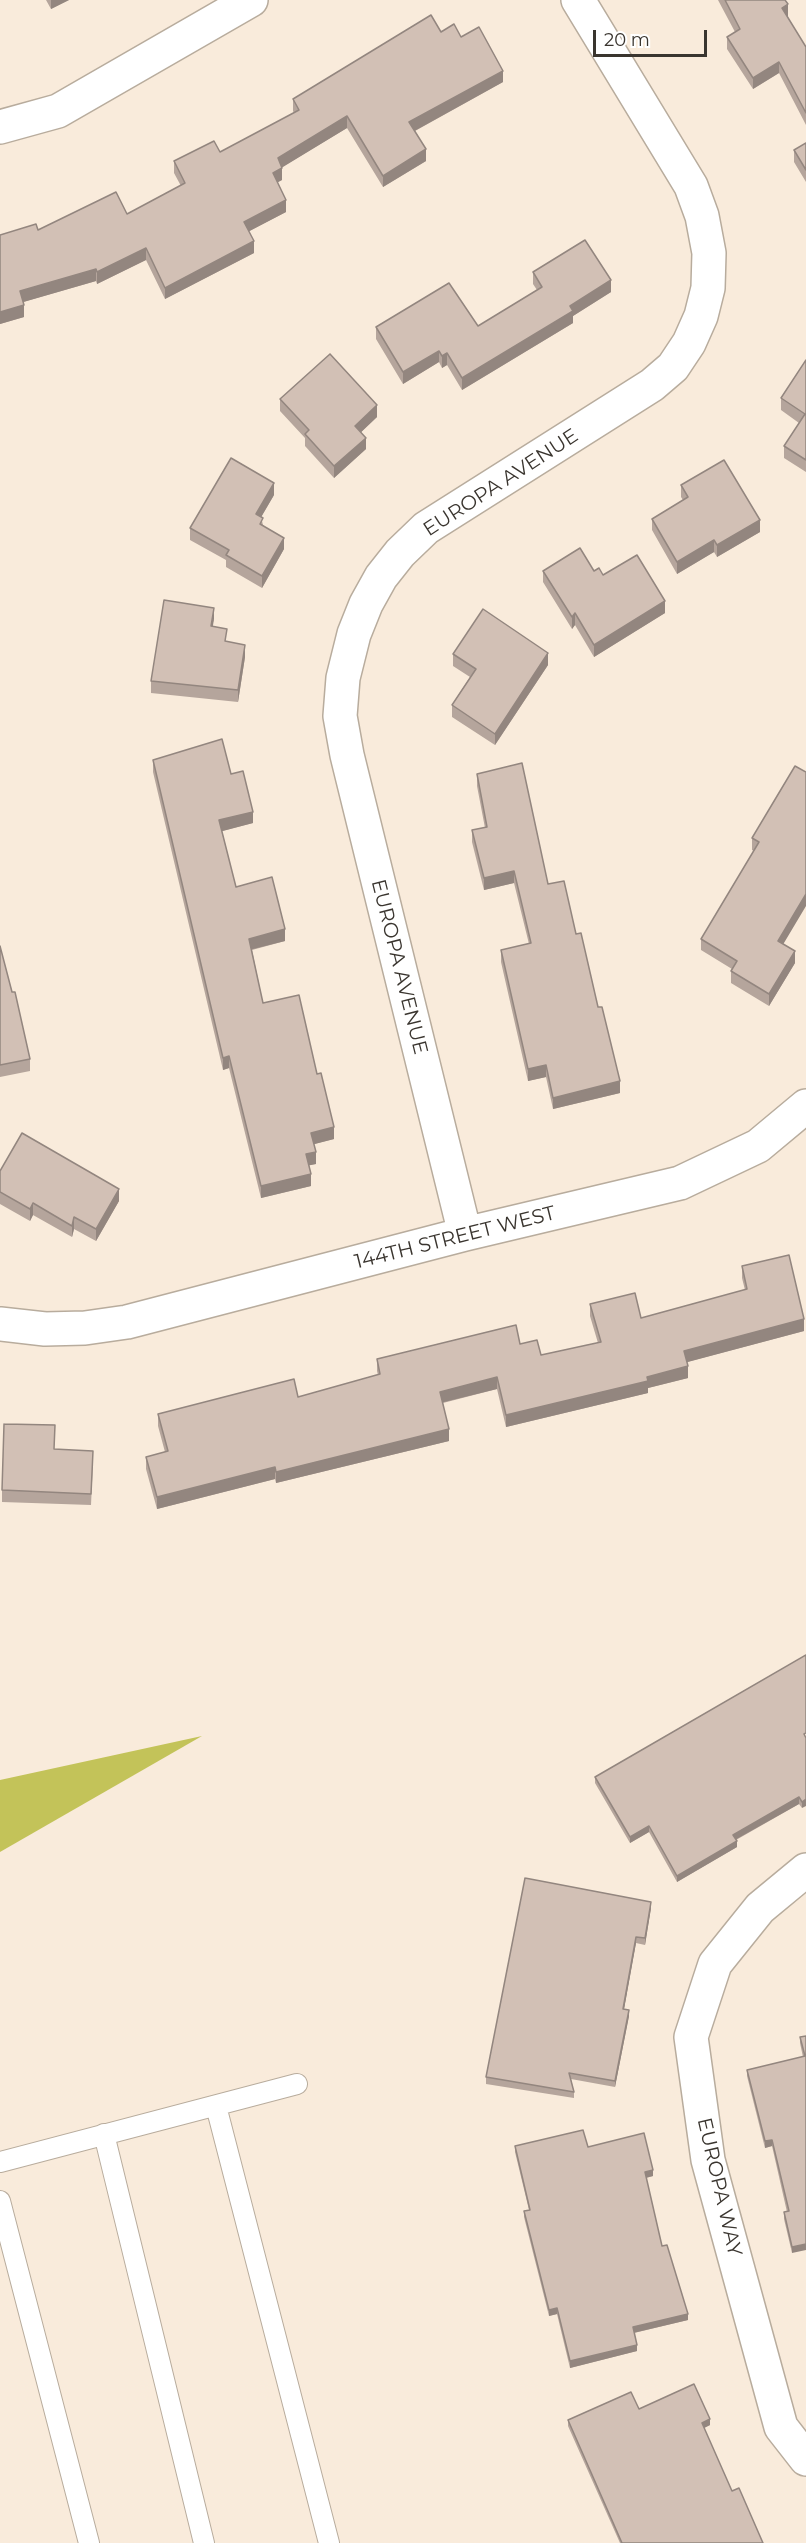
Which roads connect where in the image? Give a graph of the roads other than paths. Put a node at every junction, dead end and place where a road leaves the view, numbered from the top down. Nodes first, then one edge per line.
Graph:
1 (251, 0) edge
2 (578, 0) edge
3 (0, 127) edge
4 (806, 1106) edge
5 (465, 1234) junction
6 (0, 1324) edge
7 (806, 1870) edge
8 (297, 2084) dead end
9 (216, 2106) junction
10 (104, 2134) junction
11 (0, 2162) edge
12 (0, 2201) edge
13 (806, 2459) edge
14 (89, 2543) edge
15 (204, 2543) edge
16 (329, 2543) edge

1 - 3 street
2 - 5 street, EUROPA AVENUE
4 - 5 street, 144TH STREET WEST
5 - 6 street, 144TH STREET WEST
7 - 13 street, EUROPA WAY
8 - 9 lane
9 - 10 lane
9 - 16 lane
10 - 11 lane
10 - 15 lane
12 - 14 lane

